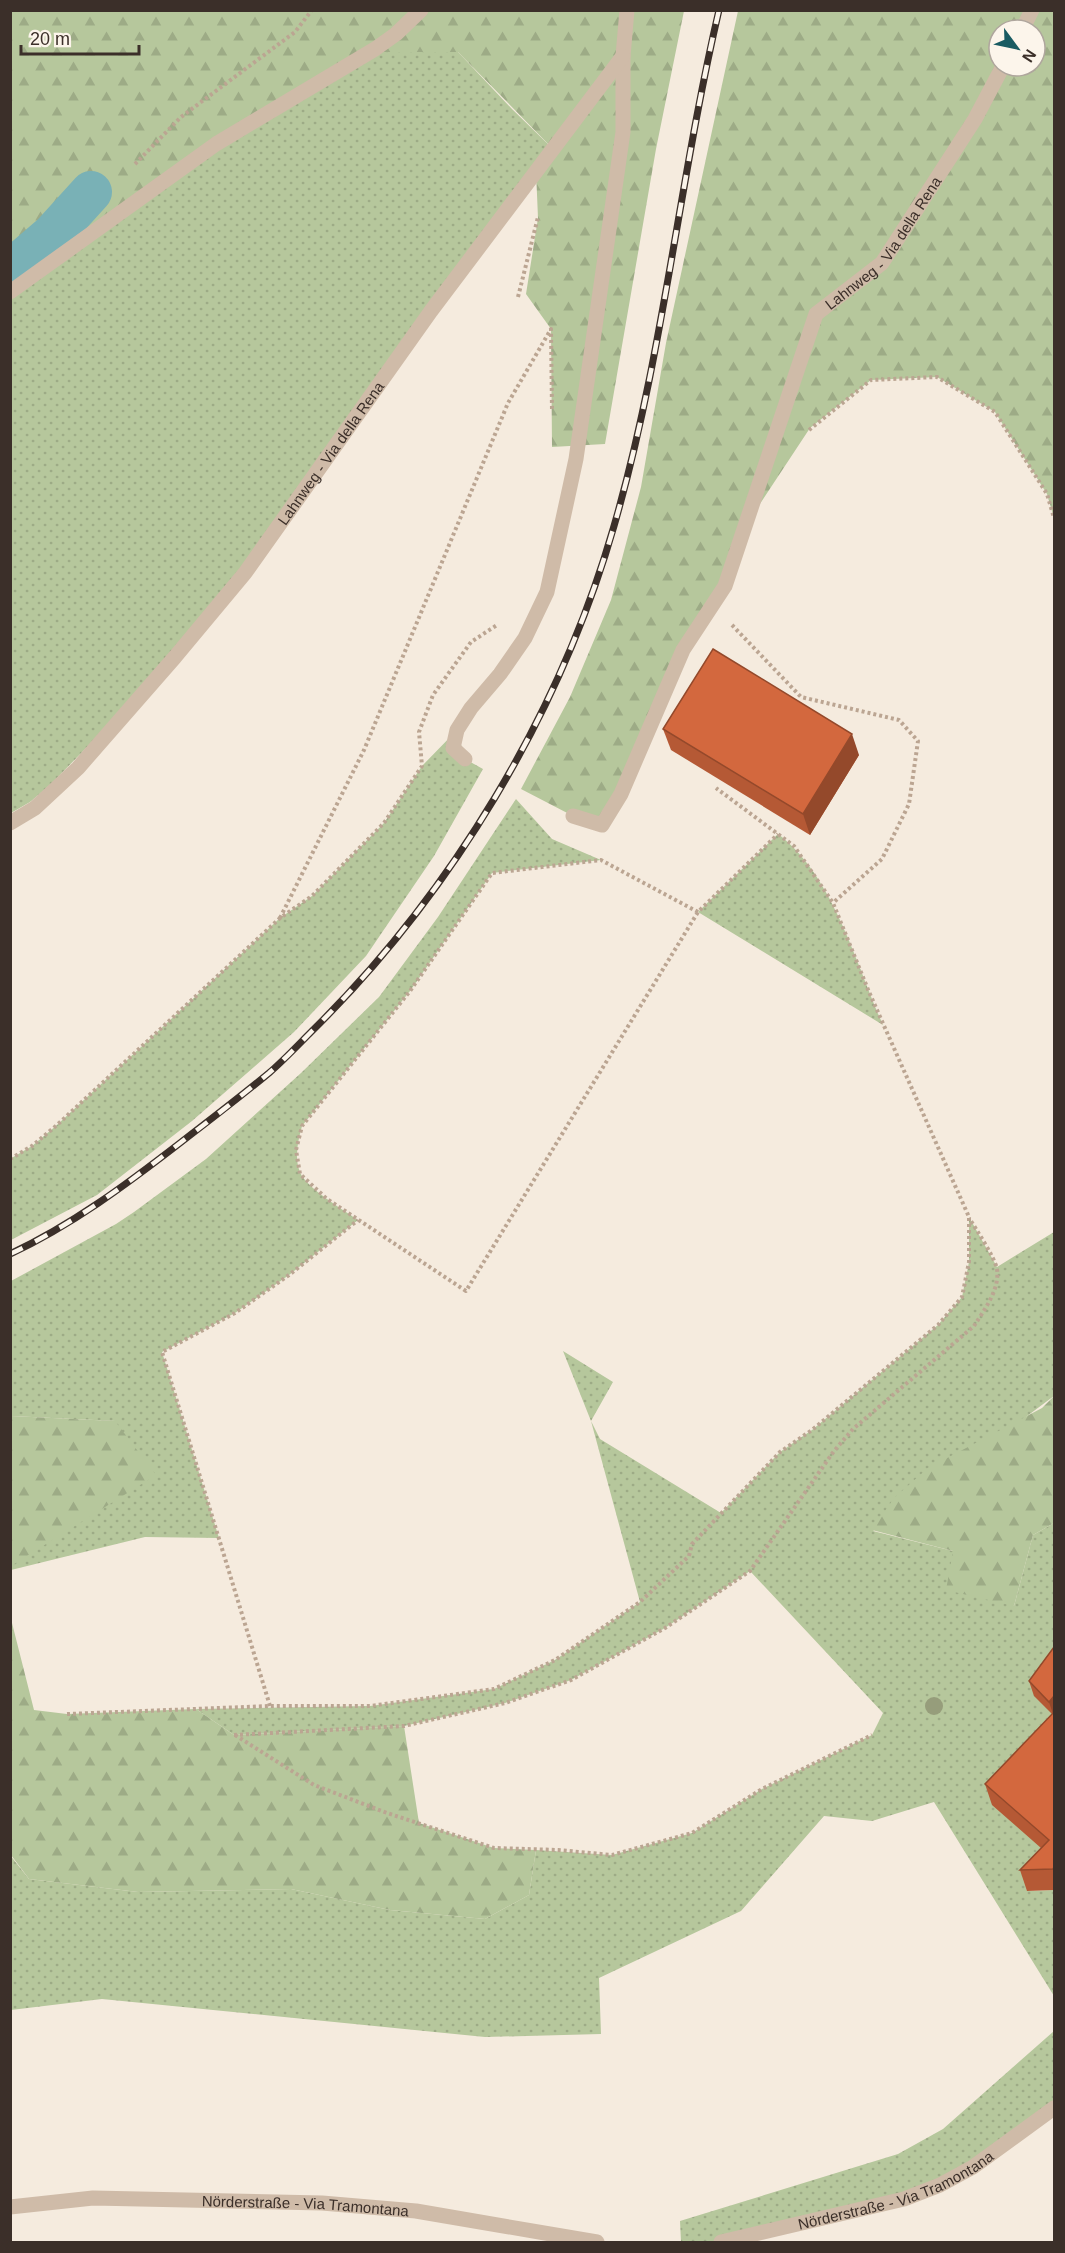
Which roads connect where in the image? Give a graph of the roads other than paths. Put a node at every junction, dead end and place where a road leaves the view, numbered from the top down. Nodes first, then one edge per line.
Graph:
1 (421, 10) edge
2 (627, 10) edge
3 (623, 56) junction
4 (997, 78) edge
5 (10, 291) edge
6 (465, 759) dead end
7 (573, 816) dead end
8 (10, 823) edge
9 (1054, 2108) edge
10 (10, 2207) edge
11 (597, 2242) edge
12 (721, 2242) edge

1 - 5 street
2 - 3 street
3 - 6 street
3 - 8 street, Lahnweg - Via della Rena
4 - 7 street, Lahnweg - Via della Rena
9 - 12 street, Nörderstraße - Via Tramontana
10 - 11 street, Nörderstraße - Via Tramontana

